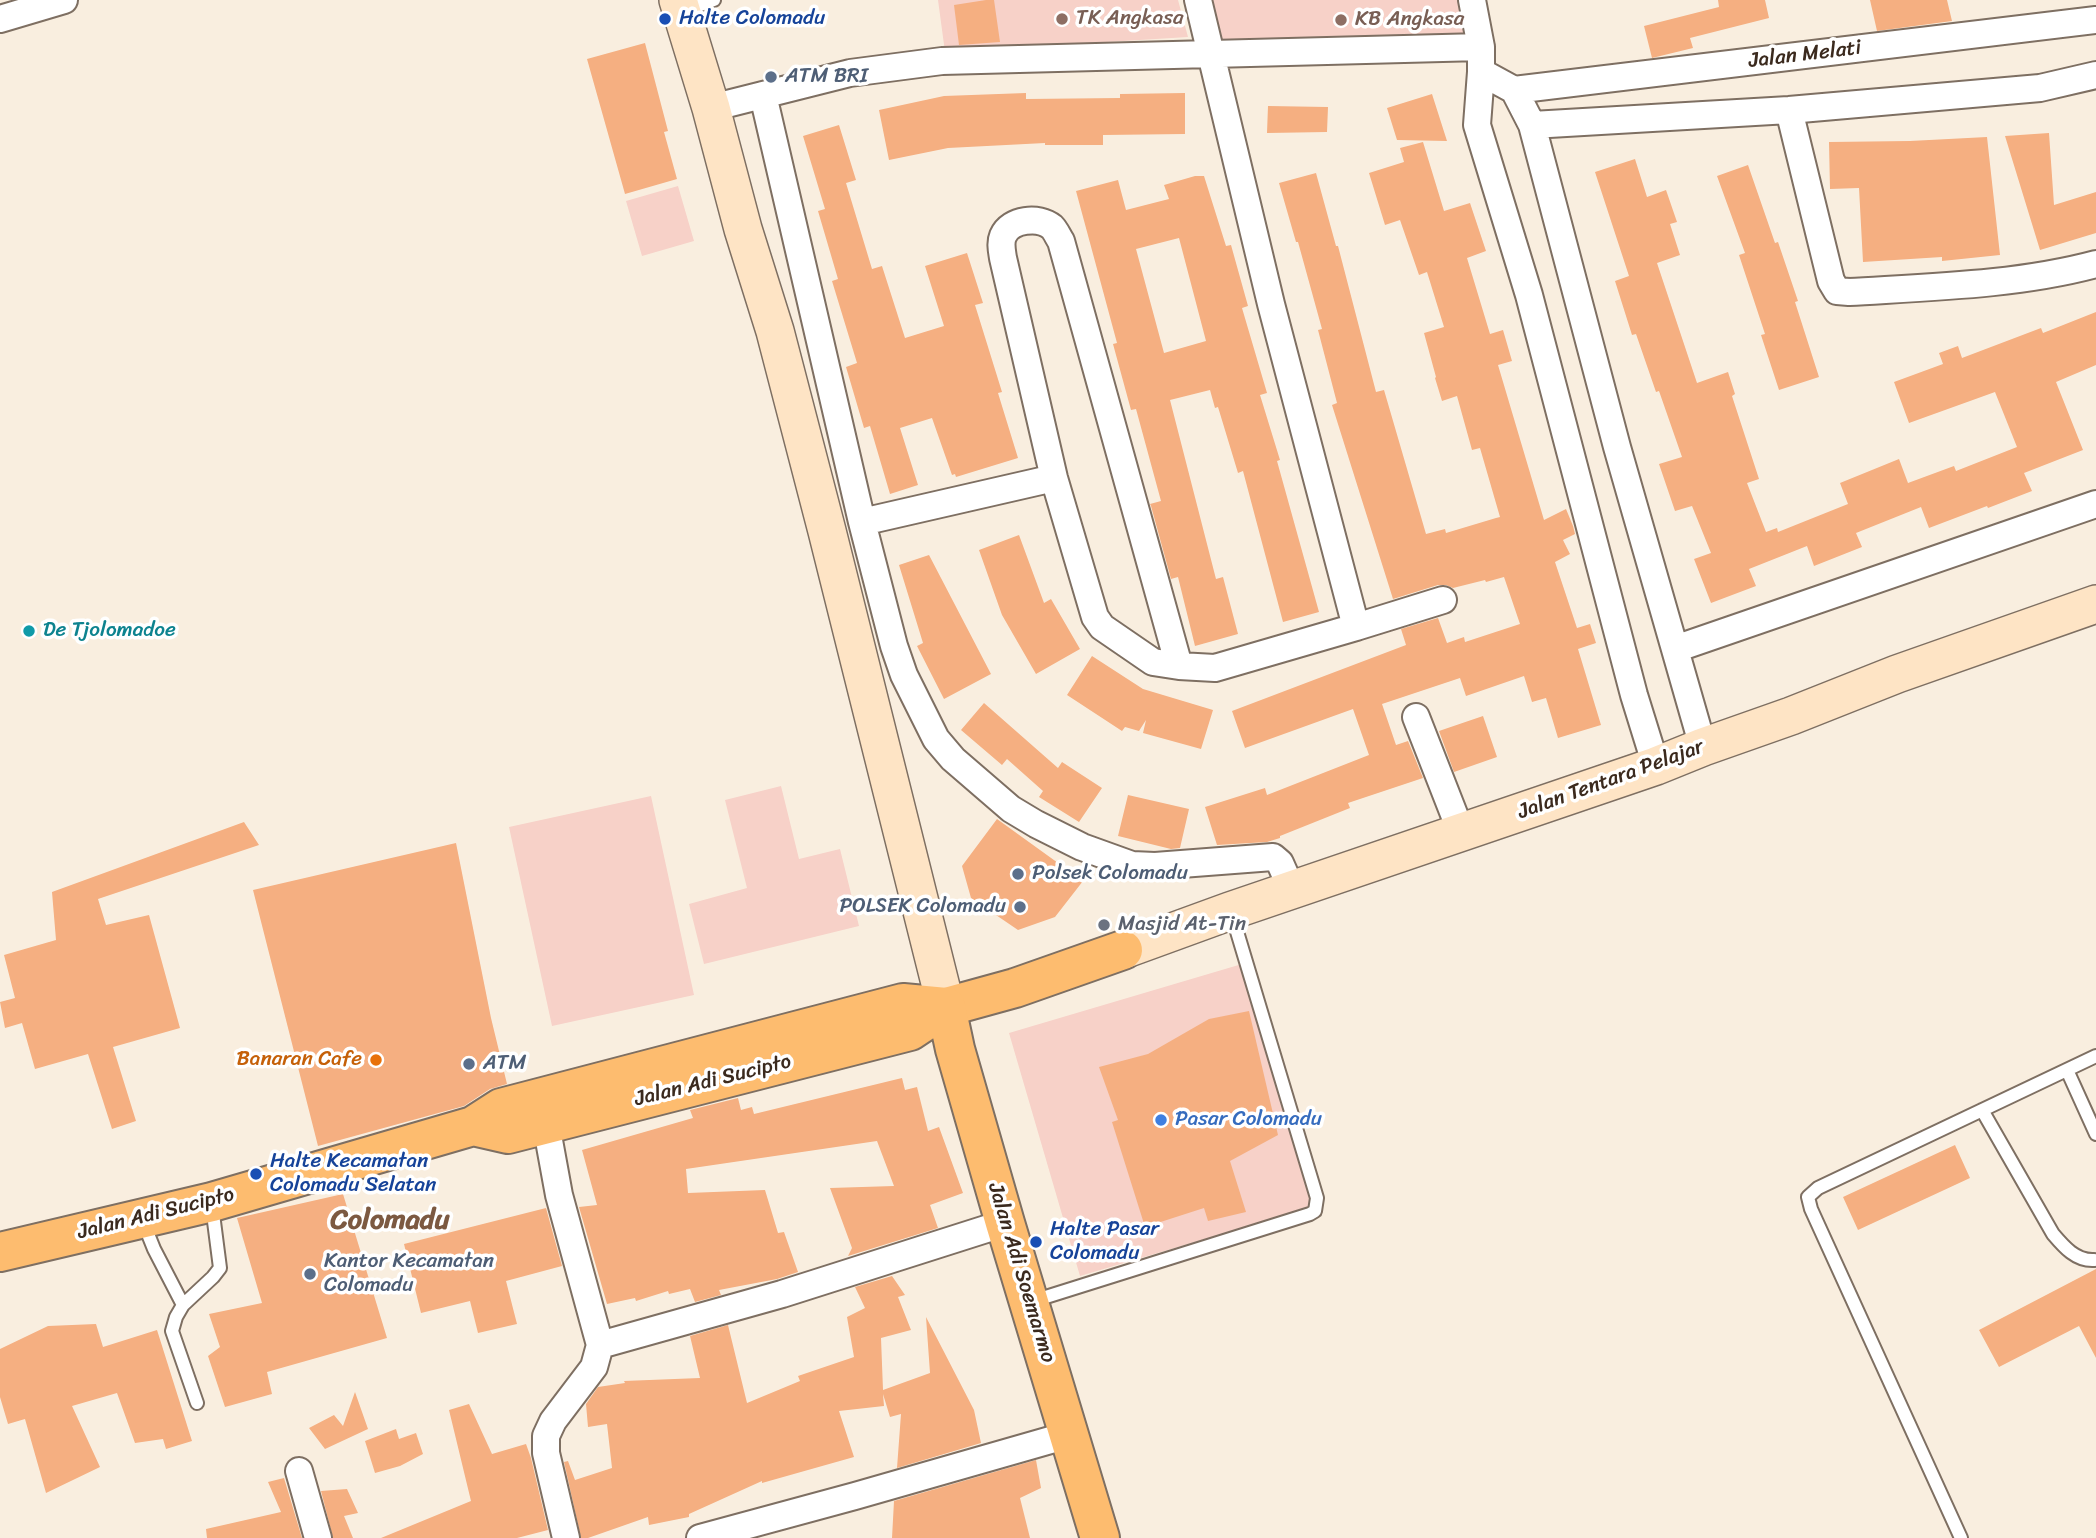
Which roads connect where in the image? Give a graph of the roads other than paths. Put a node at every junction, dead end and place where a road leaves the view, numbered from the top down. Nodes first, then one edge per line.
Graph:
1 (64, 0) edge
2 (714, 0) edge
3 (1198, 0) edge
4 (1472, 0) edge
5 (679, 6) edge
6 (0, 19) edge
7 (2096, 20) edge
8 (1211, 54) junction
9 (1481, 60) junction
10 (2096, 75) edge
11 (1514, 90) junction
12 (764, 95) junction
13 (711, 108) junction
14 (1789, 110) junction
15 (1532, 125) junction
16 (2096, 264) edge
17 (1054, 478) junction
18 (2096, 504) edge
19 (862, 522) junction
20 (1443, 600) dead end
21 (2090, 610) edge
22 (1356, 627) junction
23 (1675, 649) junction
24 (1179, 666) junction
25 (1416, 717) dead end
26 (1703, 747) junction
27 (1656, 766) junction
28 (1461, 832) junction
29 (1292, 890) junction
30 (1230, 911) junction
31 (1123, 950) joint
32 (946, 1007) junction
33 (2096, 1056) edge
34 (2067, 1070) junction
35 (1982, 1110) junction
36 (546, 1124) junction
37 (473, 1126) junction
38 (2096, 1134) edge
39 (212, 1202) junction
40 (142, 1218) junction
41 (1006, 1223) junction
42 (0, 1252) edge
43 (2094, 1260) dead end
44 (1030, 1302) junction
45 (183, 1305) junction
46 (600, 1345) junction
47 (197, 1403) dead end
48 (1068, 1435) junction
49 (299, 1471) dead end
50 (318, 1538) edge
51 (566, 1538) edge
52 (700, 1538) edge
53 (1100, 1538) edge
54 (1961, 1538) edge

1 - 6 street
2 - 5 lane
3 - 8 street
4 - 9 street
5 - 13 main road
7 - 11 street, Jalan Melati
8 - 9 street
8 - 12 street
8 - 22 street
9 - 11 street
9 - 27 street
10 - 14 street
11 - 15 street
12 - 13 street
12 - 19 street
13 - 32 main road
14 - 15 street
14 - 16 street
15 - 23 street
17 - 19 street
17 - 24 street
17 - 24 street
18 - 23 street
19 - 29 street
20 - 22 street
21 - 26 main road, Jalan Tentara Pelajar
22 - 24 street
23 - 26 street
25 - 28 street
26 - 27 main road, Jalan Tentara Pelajar
27 - 28 main road, Jalan Tentara Pelajar
28 - 29 main road, Jalan Tentara Pelajar
29 - 30 main road, Jalan Tentara Pelajar
30 - 31 main road, Jalan Tentara Pelajar
30 - 44 lane
31 - 32 main road, Jalan Adi Sucipto
32 - 36 main road, Jalan Adi Sucipto
32 - 37 main road, Jalan Adi Sucipto
32 - 41 main road, Jalan Adi Soemarmo
33 - 34 lane
34 - 35 lane
34 - 38 lane
35 - 43 lane
35 - 54 lane
36 - 37 main road, Jalan Adi Sucipto
36 - 46 street
37 - 39 main road, Jalan Adi Sucipto
39 - 40 main road, Jalan Adi Sucipto
39 - 45 lane
40 - 42 main road, Jalan Adi Sucipto
40 - 45 lane
41 - 44 main road, Jalan Adi Soemarmo
41 - 46 street
44 - 48 main road, Jalan Adi Soemarmo
45 - 47 lane
46 - 51 street
48 - 52 street
48 - 53 main road, Jalan Adi Soemarmo
49 - 50 street

